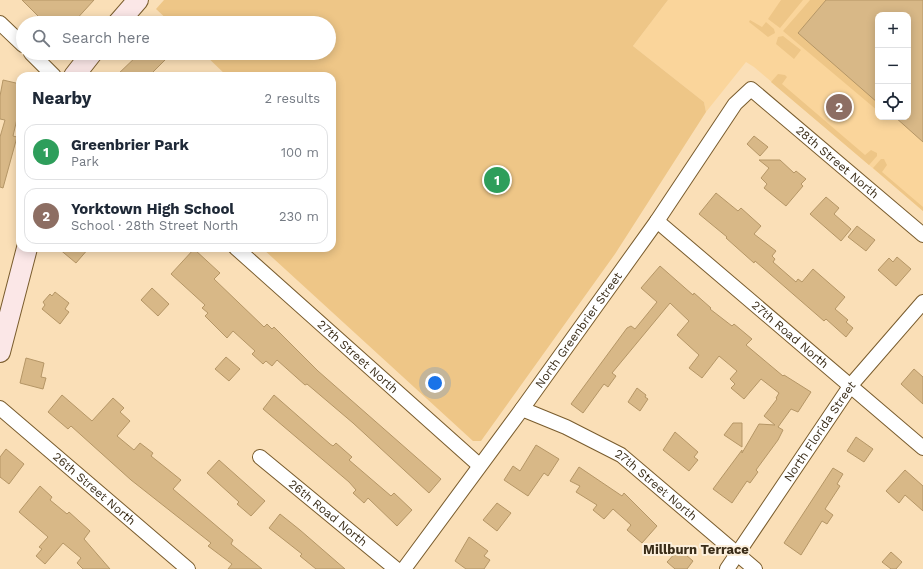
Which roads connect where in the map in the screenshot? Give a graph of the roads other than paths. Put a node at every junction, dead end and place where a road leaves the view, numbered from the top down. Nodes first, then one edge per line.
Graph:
1 (138, 0) edge
2 (124, 16) edge
3 (0, 23) edge
4 (16, 38) edge
5 (38, 60) edge
6 (87, 60) edge
7 (50, 72) edge
8 (77, 72) edge
9 (751, 89) joint
10 (656, 221) junction
11 (923, 235) edge
12 (25, 252) edge
13 (240, 252) edge
14 (923, 302) edge
15 (11, 308) junction
16 (0, 325) edge
17 (0, 352) edge
18 (851, 385) junction
19 (0, 408) edge
20 (522, 409) junction
21 (923, 448) edge
22 (260, 457) dead end
23 (479, 466) junction
24 (737, 554) junction
25 (188, 569) edge
26 (396, 569) edge
27 (404, 569) edge
28 (727, 569) edge
29 (755, 569) edge

1 - 2 street
3 - 4 street
5 - 7 street
6 - 8 street
9 - 10 street, North Greenbrier Street
9 - 11 street, 28th Street North
10 - 18 street, 27th Road North
10 - 20 street, North Greenbrier Street
12 - 15 street
13 - 23 street, 27th Street North
14 - 18 street, North Florida Street
15 - 16 street
15 - 17 street
18 - 21 street, 27th Road North
18 - 24 street, North Florida Street
19 - 25 street, 26th Street North
20 - 23 street, North Greenbrier Street
20 - 24 street, 27th Street North
22 - 26 street, 26th Road North
23 - 27 street, North Greenbrier Street
24 - 28 street, North Florida Street
24 - 29 street, 27th Street North

